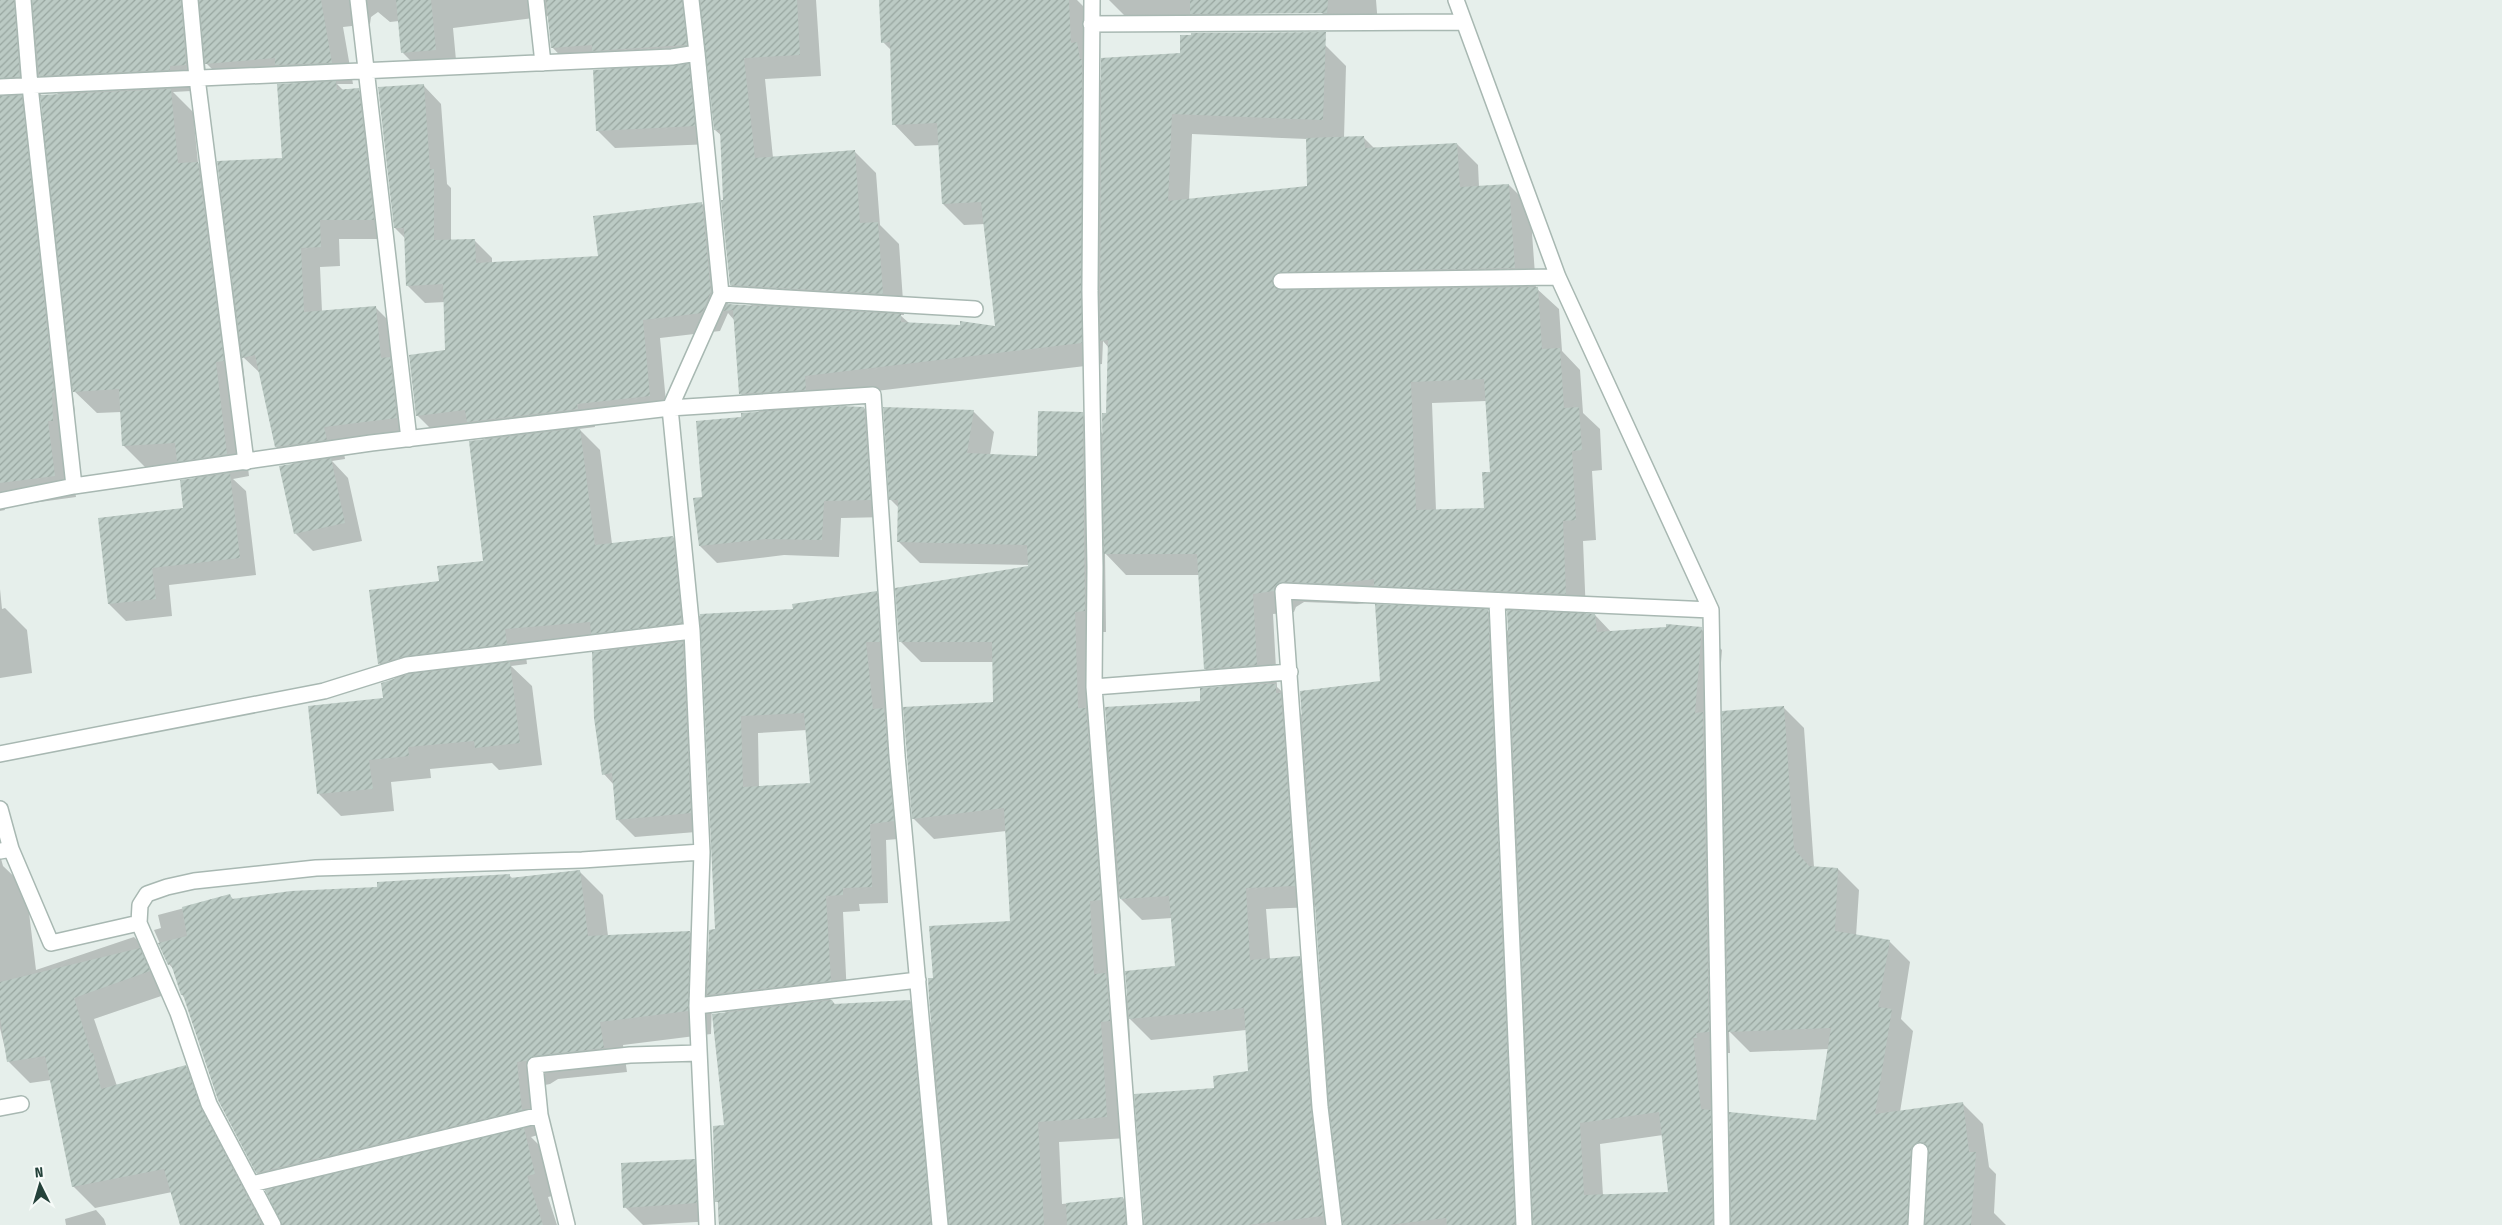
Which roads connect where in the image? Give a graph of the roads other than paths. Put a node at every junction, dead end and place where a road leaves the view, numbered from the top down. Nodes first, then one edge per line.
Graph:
1 (23, 0) edge
2 (190, 0) edge
3 (358, 0) edge
4 (536, 0) edge
5 (690, 0) edge
6 (1092, 0) edge
7 (1456, 0) edge
8 (1464, 22) junction
9 (1091, 24) junction
10 (697, 53) junction
11 (543, 63) junction
12 (366, 71) junction
13 (197, 78) junction
14 (30, 86) junction
15 (0, 88) edge
16 (1558, 277) junction
17 (1281, 281) dead end
18 (721, 294) junction
19 (975, 309) dead end
20 (670, 408) junction
21 (409, 439) junction
22 (246, 462) junction
23 (74, 486) junction
24 (0, 501) edge
25 (1497, 601) junction
26 (1711, 610) junction
27 (692, 631) junction
28 (1290, 672) junction
29 (1094, 686) junction
30 (0, 754) edge
31 (0, 809) edge
32 (5, 850) edge
33 (702, 852) junction
34 (139, 923) junction
35 (918, 980) junction
36 (697, 1006) junction
37 (699, 1053) junction
38 (22, 1104) dead end
39 (0, 1108) edge
40 (540, 1115) junction
41 (1920, 1151) dead end
42 (252, 1184) junction
43 (273, 1225) edge
44 (567, 1225) edge
45 (707, 1225) edge
46 (940, 1225) edge
47 (1135, 1225) edge
48 (1334, 1225) edge
49 (1524, 1225) edge
50 (1722, 1225) edge
51 (1916, 1225) edge

1 - 14 street
2 - 13 street
3 - 12 street
4 - 11 street
5 - 10 street
6 - 9 street
7 - 8 street
8 - 9 street
8 - 16 street
9 - 29 street
10 - 11 street
10 - 18 street
11 - 12 street
12 - 13 street
12 - 21 street
13 - 14 street
13 - 22 street
14 - 15 street
14 - 23 street
16 - 17 street
16 - 26 street
18 - 19 street
18 - 20 street
20 - 21 street
20 - 27 street
20 - 35 street
21 - 22 street
22 - 23 street
23 - 24 street
25 - 26 street
25 - 28 street
25 - 49 street
26 - 50 street
27 - 30 street
27 - 33 street
28 - 29 street
28 - 48 street
29 - 47 street
31 - 32 street
32 - 34 street
33 - 34 street
33 - 36 street
34 - 42 street
35 - 36 street
35 - 46 street
36 - 37 street
37 - 40 street
37 - 45 street
38 - 39 street
40 - 42 street
40 - 44 street
41 - 51 street
42 - 43 street

